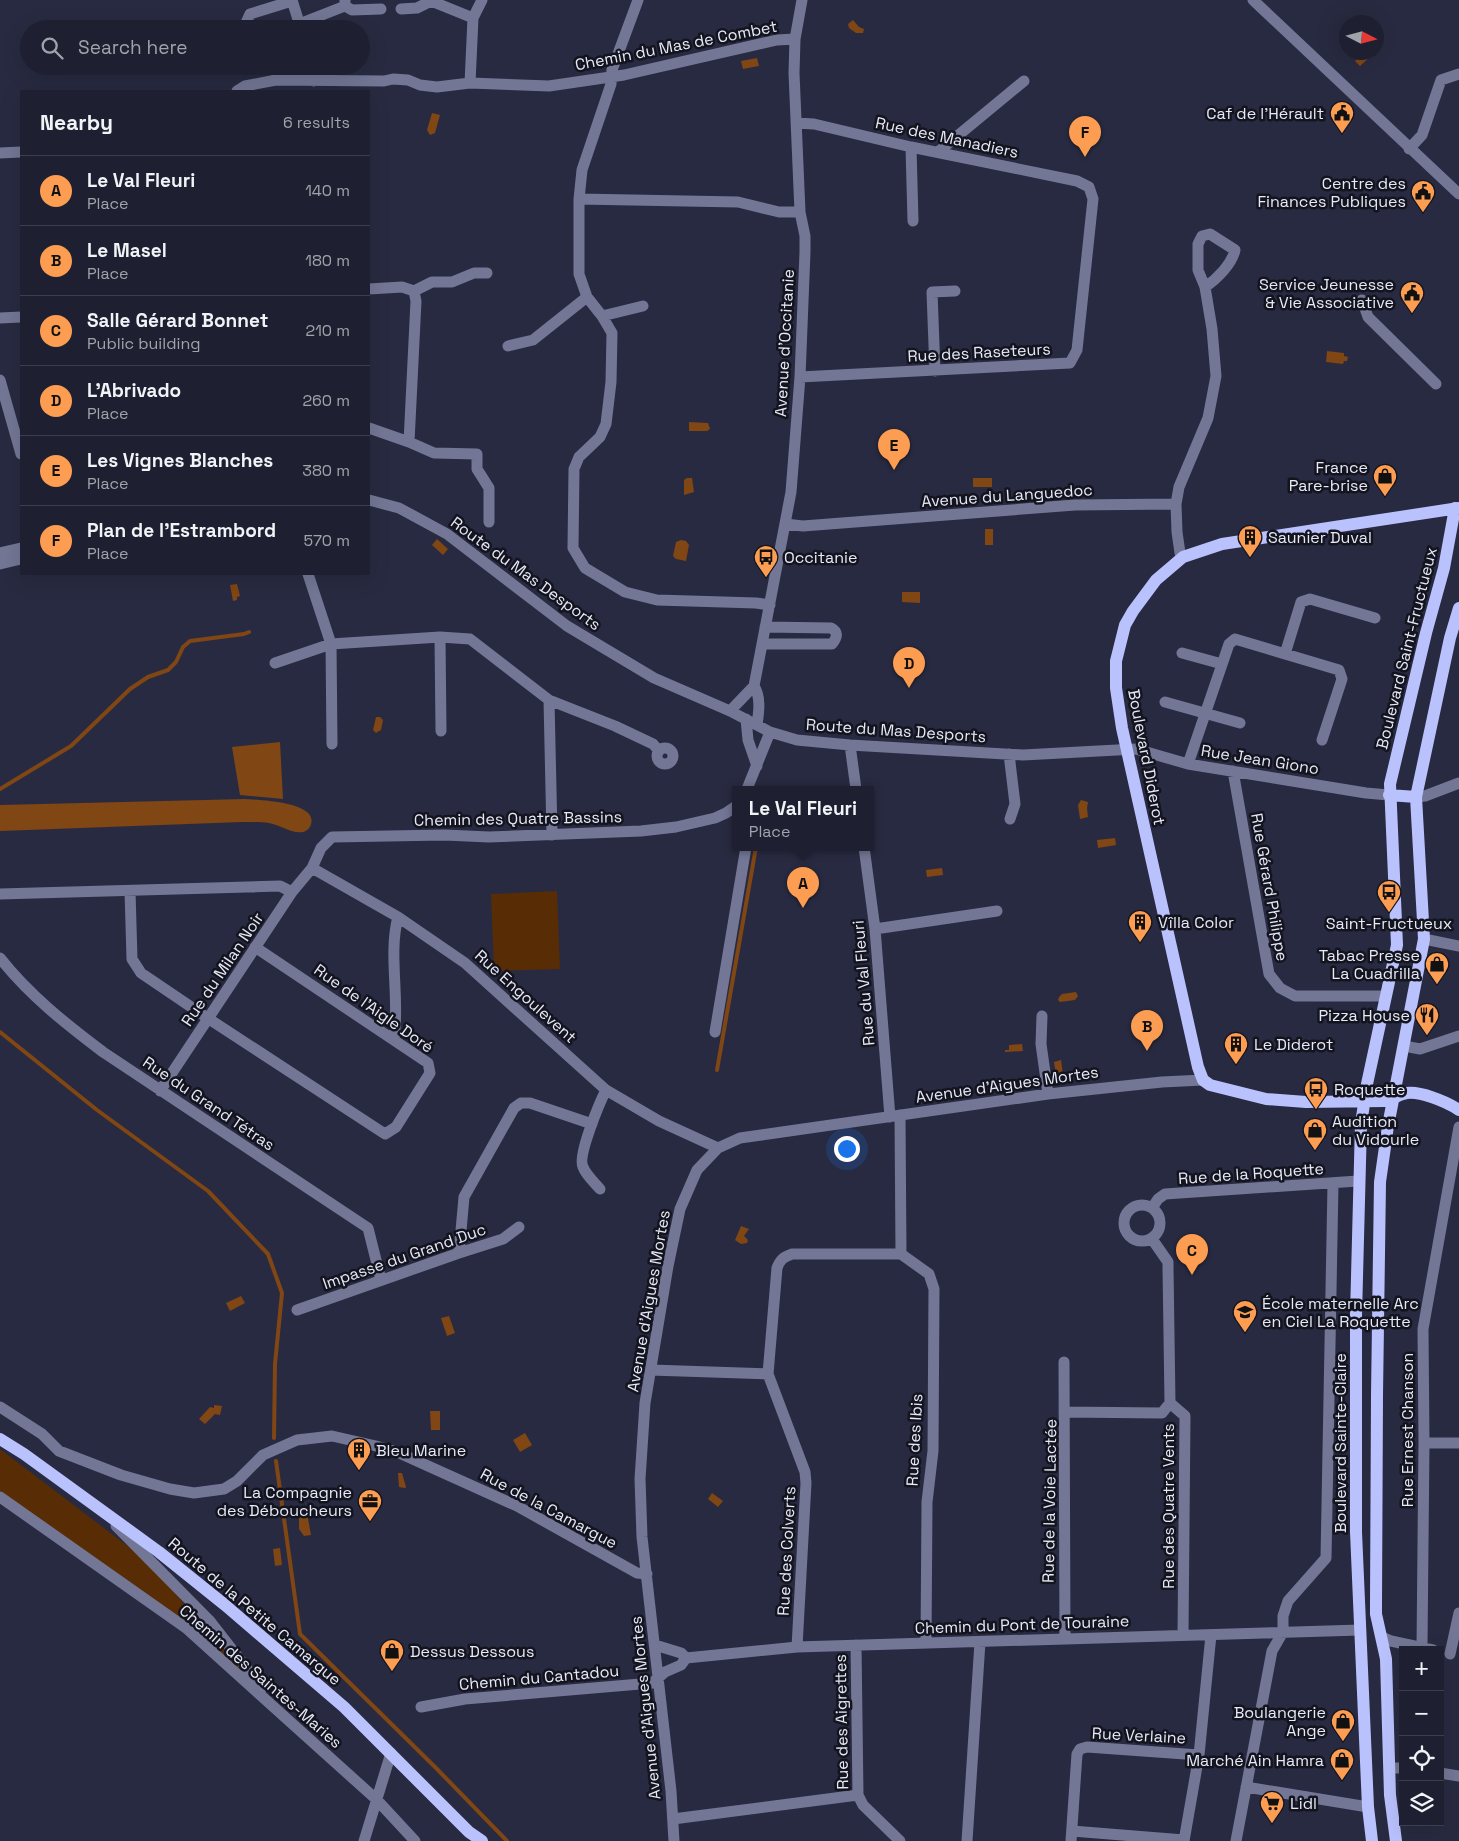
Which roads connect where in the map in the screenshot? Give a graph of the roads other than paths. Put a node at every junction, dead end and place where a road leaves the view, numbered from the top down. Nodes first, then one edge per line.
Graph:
1 (431, 0) edge
2 (482, 0) edge
3 (638, 0) edge
4 (802, 0) edge
5 (1253, 0) edge
6 (292, 1) edge
7 (345, 3) edge
8 (401, 9) dead end
9 (381, 10) dead end
10 (473, 18) junction
11 (247, 20) edge
12 (298, 20) edge
13 (312, 20) edge
14 (796, 39) junction
15 (314, 75) edge
16 (1455, 75) edge
17 (612, 77) junction
18 (314, 81) junction
19 (1024, 81) dead end
20 (470, 83) junction
21 (361, 86) edge
22 (239, 90) edge
23 (796, 123) junction
24 (911, 147) junction
25 (1409, 149) junction
26 (20, 152) edge
27 (938, 152) junction
28 (0, 153) edge
29 (1089, 187) joint
30 (1459, 194) edge
31 (579, 198) junction
32 (800, 212) junction
33 (913, 221) dead end
34 (487, 273) dead end
35 (1205, 287) dead end
36 (370, 289) edge
37 (414, 291) junction
38 (955, 291) dead end
39 (587, 298) junction
40 (1362, 300) dead end
41 (643, 306) dead end
42 (602, 316) junction
43 (20, 317) edge
44 (0, 318) edge
45 (508, 346) dead end
46 (935, 371) junction
47 (800, 377) junction
48 (0, 380) edge
49 (1436, 384) dead end
50 (4, 408) edge
51 (370, 428) edge
52 (409, 442) junction
53 (20, 451) edge
54 (370, 500) edge
55 (1176, 504) junction
56 (1457, 508) edge
57 (489, 522) dead end
58 (785, 524) junction
59 (20, 548) edge
60 (0, 553) edge
61 (1183, 557) junction
62 (20, 559) edge
63 (0, 564) edge
64 (308, 575) edge
65 (770, 605) junction
66 (1459, 608) edge
67 (1375, 618) dead end
68 (765, 627) junction
69 (440, 637) junction
70 (1455, 638) edge
71 (330, 644) junction
72 (762, 644) junction
73 (1182, 652) dead end
74 (1285, 654) junction
75 (275, 663) dead end
76 (1222, 664) junction
77 (754, 686) junction
78 (549, 700) junction
79 (1165, 702) dead end
80 (730, 711) junction
81 (1205, 714) junction
82 (746, 719) junction
83 (757, 724) junction
84 (1240, 724) dead end
85 (441, 731) dead end
86 (770, 732) junction
87 (1322, 740) dead end
88 (332, 744) dead end
89 (850, 745) junction
90 (659, 750) dead end
91 (1126, 750) junction
92 (1009, 754) junction
93 (1188, 764) junction
94 (757, 766) junction
95 (1234, 771) junction
96 (1459, 783) edge
97 (748, 786) edge
98 (856, 786) edge
99 (1389, 794) junction
100 (1416, 797) junction
101 (732, 809) edge
102 (1010, 819) dead end
103 (552, 835) junction
104 (745, 851) edge
105 (865, 851) edge
106 (312, 868) junction
107 (130, 891) junction
108 (292, 892) junction
109 (0, 894) edge
110 (996, 911) dead end
111 (398, 917) junction
112 (875, 929) junction
113 (1424, 938) junction
114 (1459, 946) edge
115 (255, 948) junction
116 (0, 958) edge
117 (1385, 996) junction
118 (1042, 1016) dead end
119 (208, 1019) junction
120 (715, 1032) dead end
121 (1459, 1036) edge
122 (394, 1039) junction
123 (1404, 1046) junction
124 (1203, 1080) junction
125 (606, 1090) junction
126 (160, 1091) junction
127 (1048, 1094) junction
128 (1394, 1099) junction
129 (1364, 1102) junction
130 (1459, 1110) edge
131 (895, 1116) junction
132 (592, 1124) junction
133 (1459, 1127) edge
134 (718, 1148) junction
135 (1358, 1181) junction
136 (1380, 1182) junction
137 (1333, 1184) junction
138 (600, 1189) dead end
139 (1152, 1208) junction
140 (519, 1227) dead end
141 (1152, 1238) junction
142 (459, 1253) junction
143 (901, 1254) junction
144 (382, 1280) junction
145 (297, 1310) dead end
146 (1064, 1362) dead end
147 (651, 1370) junction
148 (768, 1374) junction
149 (1170, 1403) junction
150 (0, 1407) edge
151 (1064, 1412) junction
152 (0, 1439) edge
153 (1459, 1442) edge
154 (1424, 1443) junction
155 (0, 1497) edge
156 (91, 1502) junction
157 (647, 1574) junction
158 (1459, 1613) edge
159 (1376, 1614) junction
160 (1359, 1615) junction
161 (1360, 1630) junction
162 (1283, 1632) junction
163 (1183, 1635) junction
164 (1212, 1635) junction
165 (1382, 1637) junction
166 (1065, 1639) junction
167 (980, 1642) junction
168 (926, 1643) junction
169 (655, 1645) junction
170 (856, 1645) junction
171 (1419, 1646) edge
172 (1427, 1646) edge
173 (797, 1647) junction
174 (1450, 1654) edge
175 (686, 1658) junction
176 (658, 1677) junction
177 (421, 1707) dead end
178 (279, 1712) junction
179 (391, 1753) junction
180 (1199, 1755) junction
181 (1396, 1768) edge
182 (1444, 1774) edge
183 (1459, 1776) edge
184 (1246, 1787) junction
185 (858, 1795) junction
186 (377, 1800) junction
187 (1368, 1807) junction
188 (673, 1818) junction
189 (471, 1836) edge
190 (1071, 1836) edge
191 (1184, 1840) edge
192 (364, 1841) edge
193 (415, 1841) edge
194 (482, 1841) edge
195 (674, 1841) edge
196 (900, 1841) edge
197 (967, 1841) edge
198 (1236, 1841) edge
199 (1372, 1841) edge
200 (1396, 1841) edge

1 - 8 street
1 - 10 street
2 - 10 street
3 - 17 street
4 - 14 street, Avenue d'Occitanie
5 - 25 street
6 - 11 street
6 - 12 street
7 - 9 street
7 - 13 street
10 - 20 street
14 - 17 street, Chemin du Mas de Combet
14 - 23 street, Avenue d'Occitanie
15 - 18 street
16 - 25 street
17 - 20 street, Chemin du Mas de Combet
17 - 31 street
18 - 21 street, Chemin du Mas de Combet
18 - 22 street, Chemin du Mas de Combet
19 - 27 street
20 - 21 street, Chemin du Mas de Combet
23 - 24 street, Rue des Manadiers
23 - 32 street, Avenue d'Occitanie
24 - 27 street, Rue des Manadiers
24 - 33 street
25 - 30 street
26 - 28 street
27 - 29 street, Rue des Manadiers
29 - 46 street, Rue des Raseteurs
31 - 32 street
31 - 39 street
32 - 47 street, Avenue d'Occitanie
34 - 37 street
35 - 55 street
36 - 37 street
37 - 52 street
38 - 46 street
39 - 42 street
39 - 45 street
40 - 49 street
41 - 42 street
42 - 65 street
43 - 44 street
46 - 47 street, Rue des Raseteurs
47 - 58 street, Avenue d'Occitanie
48 - 50 street
50 - 53 street
51 - 52 street
52 - 57 street
54 - 80 street, Route du Mas Desports
55 - 58 street, Avenue du Languedoc
55 - 61 street
56 - 61 main road, Boulevard Diderot
56 - 99 main road, Boulevard Saint-Fructueux
58 - 65 street, Avenue d'Occitanie
59 - 60 street
61 - 91 main road, Boulevard Diderot
62 - 63 street
64 - 71 street
65 - 68 street, Avenue d'Occitanie
66 - 70 main road
67 - 74 street
68 - 72 street, Avenue d'Occitanie
68 - 72 street
69 - 71 street
69 - 78 street
69 - 85 street
70 - 100 main road
71 - 75 street
71 - 88 street
72 - 77 street, Avenue d'Occitanie
73 - 76 street
74 - 76 street
74 - 87 street
76 - 81 street
77 - 80 street
77 - 83 street, Avenue d'Occitanie
78 - 90 street
78 - 103 street
79 - 81 street
80 - 82 street, Route du Mas Desports
81 - 84 street
81 - 93 street
82 - 83 street, Route du Mas Desports
82 - 94 street
83 - 86 street, Route du Mas Desports
86 - 89 street, Route du Mas Desports
86 - 94 street
89 - 92 street, Route du Mas Desports
89 - 98 street
91 - 92 street, Route du Mas Desports
91 - 93 street, Rue Jean Giono
91 - 124 main road, Boulevard Diderot
92 - 102 street
93 - 95 street, Rue Jean Giono
94 - 97 street
95 - 99 street, Rue Jean Giono
95 - 117 street, Rue Gérard Philippe
96 - 100 street
99 - 100 main road
99 - 117 main road, Boulevard Saint-Fructueux
100 - 113 main road
101 - 103 street, Chemin des Quatre Bassins
103 - 106 street, Chemin des Quatre Bassins
104 - 120 street
105 - 112 street, Rue du Val Fleuri
106 - 108 street, Rue du Milan Noir
106 - 111 street, Rue Engoulevent
107 - 108 street
107 - 109 street
107 - 119 street
108 - 115 street, Rue du Milan Noir
110 - 112 street
111 - 122 street
111 - 125 street, Rue Engoulevent
112 - 131 street, Rue du Val Fleuri
113 - 114 street
113 - 123 main road
115 - 119 street, Rue du Milan Noir
115 - 122 street, Rue de l'Aigle Doré
116 - 126 street, Rue du Grand Tétras
117 - 129 main road, Boulevard Saint-Fructueux
118 - 127 street
119 - 122 street, Rue de l'Aigle Doré
119 - 126 street, Rue du Milan Noir
121 - 123 street
123 - 128 main road
124 - 127 street, Avenue d'Aigues Mortes
124 - 129 main road
125 - 132 street
125 - 134 street, Rue Engoulevent
126 - 144 street, Rue du Grand Tétras
127 - 131 street, Avenue d'Aigues Mortes
128 - 129 main road
128 - 130 main road
128 - 136 main road
129 - 135 main road, Boulevard Sainte-Claire
131 - 134 street, Avenue d'Aigues Mortes
131 - 143 street, Rue du Val Fleuri
132 - 138 street
132 - 142 street
133 - 154 street, Rue Ernest Chanson
134 - 147 street, Avenue d'Aigues Mortes
135 - 136 main road
135 - 137 street, Rue de la Roquette
135 - 160 main road, Boulevard Sainte-Claire
136 - 159 main road
137 - 139 street, Rue de la Roquette
137 - 162 street
139 - 141 street
139 - 141 street
140 - 142 street, Impasse du Grand Duc
141 - 149 street, Rue des Quatre Vents
142 - 144 street, Impasse du Grand Duc
143 - 148 street
143 - 168 street, Rue des Ibis
144 - 145 street, Impasse du Grand Duc
146 - 151 street
147 - 148 street
147 - 157 street, Avenue d'Aigues Mortes
148 - 173 street, Rue des Colverts
149 - 151 street, Rue de la Voie Lactée
149 - 163 street, Rue des Quatre Vents
150 - 157 street, Rue de la Camargue
151 - 166 street, Rue de la Voie Lactée
152 - 156 main road, Route de la Petite Camargue
153 - 154 street
154 - 172 street, Rue Ernest Chanson
155 - 178 street, Chemin des Saintes-Maries
156 - 178 street
156 - 179 main road, Route de la Petite Camargue
157 - 169 street, Avenue d'Aigues Mortes
158 - 174 street
159 - 160 main road
159 - 165 main road
160 - 161 main road, Boulevard Sainte-Claire
161 - 162 street, Chemin du Pont de Touraine
161 - 165 main road
161 - 187 main road, Boulevard Sainte-Claire
162 - 164 street, Chemin du Pont de Touraine
162 - 184 street
163 - 164 street, Chemin du Pont de Touraine
163 - 166 street, Chemin du Pont de Touraine
164 - 180 street
165 - 171 street
165 - 181 main road
166 - 167 street, Chemin du Pont de Touraine
167 - 168 street, Chemin du Pont de Touraine
167 - 197 street
168 - 170 street, Chemin du Pont de Touraine
169 - 175 street
169 - 176 street, Avenue d'Aigues Mortes
170 - 173 street, Chemin du Pont de Touraine
170 - 185 street, Rue des Aigrettes
173 - 175 street, Chemin du Pont de Touraine
175 - 176 street, Chemin du Pont de Touraine
176 - 177 street, Chemin du Cantadou
176 - 188 street, Avenue d'Aigues Mortes
178 - 186 street, Chemin des Saintes-Maries
179 - 186 street
179 - 189 main road, Route de la Petite Camargue
180 - 190 street, Rue Verlaine
180 - 191 street
181 - 200 main road
182 - 183 street
184 - 187 street
184 - 198 street
185 - 188 street
185 - 196 street, Rue des Aigrettes
186 - 192 street
186 - 193 street, Chemin des Saintes-Maries
187 - 199 main road, Boulevard Sainte-Claire
188 - 195 street, Avenue d'Aigues Mortes
189 - 194 main road, Route de la Petite Camargue
190 - 191 street

